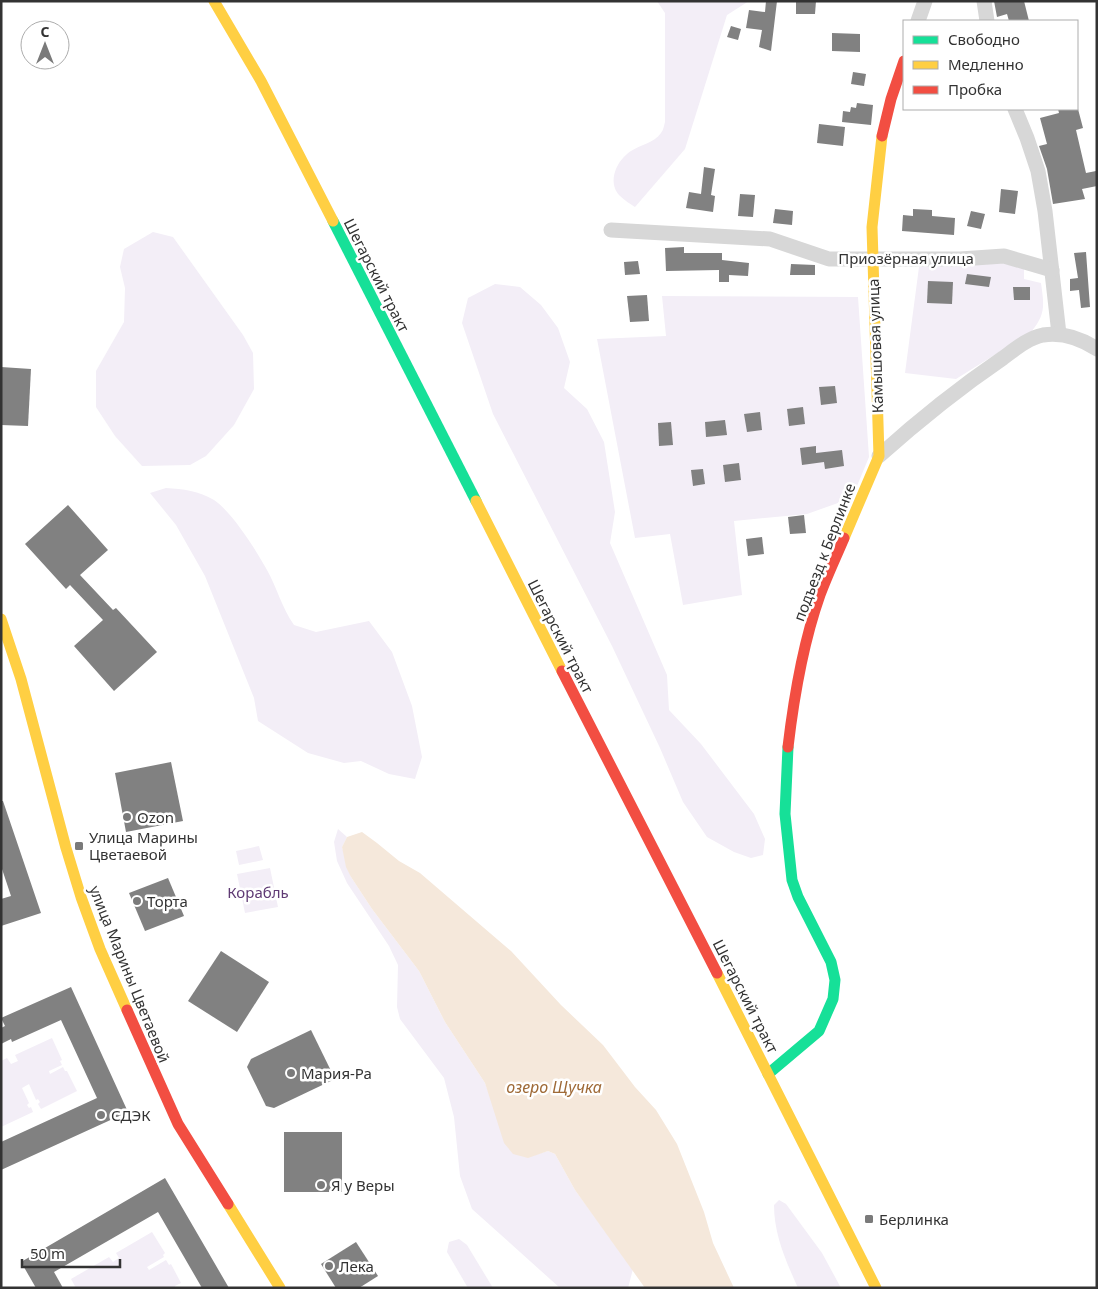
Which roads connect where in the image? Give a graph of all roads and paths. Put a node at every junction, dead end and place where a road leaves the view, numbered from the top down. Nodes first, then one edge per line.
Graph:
1 (214, 1) edge
2 (925, 1) edge
3 (984, 1) edge
4 (918, 20) edge
5 (987, 20) edge
6 (903, 64) edge
7 (1015, 110) edge
8 (611, 230) dead end
9 (872, 259) junction
10 (1052, 270) junction
11 (1060, 334) junction
12 (1097, 349) edge
13 (879, 456) junction
14 (1, 619) edge
15 (768, 1074) junction
16 (280, 1288) edge
17 (876, 1288) edge

1 - 15 street, Шегарский тракт
2 - 4 street
3 - 5 street
6 - 9 street, Камышовая улица
7 - 10 street
8 - 9 street, Приозёрная улица
9 - 10 street, Приозёрная улица
9 - 13 street, Камышовая улица
10 - 11 street
11 - 12 street
11 - 13 street
13 - 15 street, подъезд к Берлинке
14 - 16 street, улица Марины Цветаевой
15 - 17 street, Шегарский тракт

